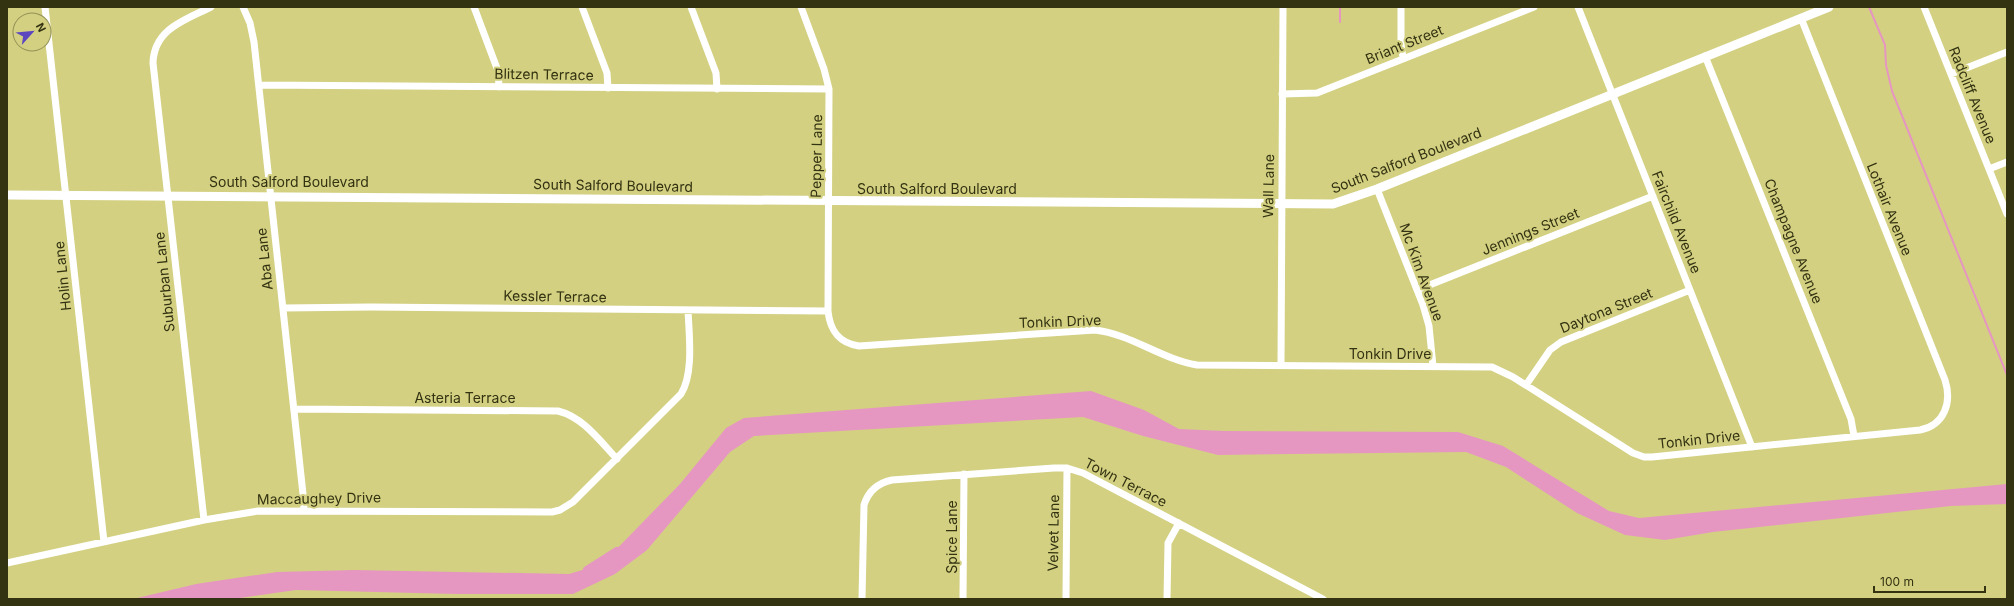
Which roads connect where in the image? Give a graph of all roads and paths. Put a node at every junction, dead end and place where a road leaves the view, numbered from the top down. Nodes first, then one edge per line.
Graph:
1 (45, 7) edge
2 (211, 7) edge
3 (243, 7) edge
4 (474, 7) edge
5 (582, 7) edge
6 (691, 7) edge
7 (801, 7) edge
8 (1283, 7) edge
9 (1402, 7) edge
10 (1534, 7) edge
11 (1578, 7) edge
12 (1828, 7) edge
13 (1924, 7) edge
14 (1801, 18) junction
15 (2007, 52) edge
16 (1705, 56) junction
17 (1403, 58) junction
18 (1951, 74) junction
19 (259, 85) junction
20 (499, 87) junction
21 (608, 88) junction
22 (717, 89) junction
23 (829, 89) junction
24 (1282, 94) junction
25 (1612, 94) junction
26 (2007, 162) edge
27 (1989, 169) junction
28 (1377, 189) junction
29 (7, 194) edge
30 (66, 195) junction
31 (168, 195) junction
32 (270, 195) junction
33 (1653, 196) junction
34 (829, 201) junction
35 (1281, 204) junction
36 (2007, 214) edge
37 (1417, 290) junction
38 (1690, 290) junction
39 (283, 308) junction
40 (688, 310) junction
41 (828, 310) junction
42 (1281, 365) junction
43 (1433, 366) junction
44 (1526, 385) junction
45 (294, 409) junction
46 (1946, 410) joint
47 (1854, 436) junction
48 (1752, 447) junction
49 (617, 459) junction
50 (1067, 468) junction
51 (964, 474) junction
52 (304, 510) junction
53 (204, 520) junction
54 (1179, 523) junction
55 (104, 542) junction
56 (7, 563) edge
57 (862, 599) edge
58 (964, 599) edge
59 (1066, 599) edge
60 (1167, 599) edge
61 (1323, 599) edge

1 - 30 street, Holin Lane
2 - 31 street, Suburban Lane
3 - 19 street, Aba Lane
4 - 20 street
5 - 21 street
6 - 22 street
7 - 23 street, Pepper Lane
8 - 24 street, Wall Lane
9 - 17 street
10 - 17 street, Briant Street
11 - 25 street, Fairchild Avenue
12 - 14 street, South Salford Boulevard
13 - 18 street, Radcliff Avenue
14 - 16 street, South Salford Boulevard
14 - 46 street, Lothair Avenue
15 - 18 street
16 - 25 street, South Salford Boulevard
16 - 47 street, Champagne Avenue
17 - 24 street, Briant Street
18 - 27 street, Radcliff Avenue
19 - 20 street, Blitzen Terrace
19 - 32 street, Aba Lane
20 - 21 street, Blitzen Terrace
21 - 22 street, Blitzen Terrace
22 - 23 street, Blitzen Terrace
23 - 34 street, Pepper Lane
24 - 35 street, Wall Lane
25 - 28 street, South Salford Boulevard
25 - 33 street, Fairchild Avenue
26 - 27 street
27 - 36 street, Radcliff Avenue
28 - 35 street, South Salford Boulevard
28 - 37 street, Mc Kim Avenue
29 - 30 street, South Salford Boulevard
30 - 31 street, South Salford Boulevard
30 - 55 street, Holin Lane
31 - 32 street, South Salford Boulevard
31 - 53 street, Suburban Lane
32 - 34 street, South Salford Boulevard
32 - 39 street, Aba Lane
33 - 37 street, Jennings Street
33 - 38 street, Fairchild Avenue
34 - 35 street, South Salford Boulevard
34 - 41 street, Pepper Lane
35 - 42 street, Wall Lane
37 - 43 street, Mc Kim Avenue
38 - 44 street, Daytona Street
38 - 48 street, Fairchild Avenue
39 - 40 street, Kessler Terrace
39 - 45 street, Aba Lane
40 - 41 street, Kessler Terrace
40 - 49 street, Maccaughey Drive
41 - 42 street, Tonkin Drive
42 - 43 street, Tonkin Drive
43 - 44 street, Tonkin Drive
44 - 48 street, Tonkin Drive
45 - 49 street, Asteria Terrace
45 - 52 street, Aba Lane
46 - 47 street, Tonkin Drive
47 - 48 street, Tonkin Drive
49 - 52 street, Maccaughey Drive
50 - 51 street, Town Terrace
50 - 54 street, Town Terrace
50 - 59 street, Velvet Lane
51 - 57 street, Town Terrace
51 - 58 street, Spice Lane
52 - 53 street, Maccaughey Drive
53 - 55 street, Maccaughey Drive
54 - 60 street
54 - 61 street, Town Terrace
55 - 56 street, Maccaughey Drive

